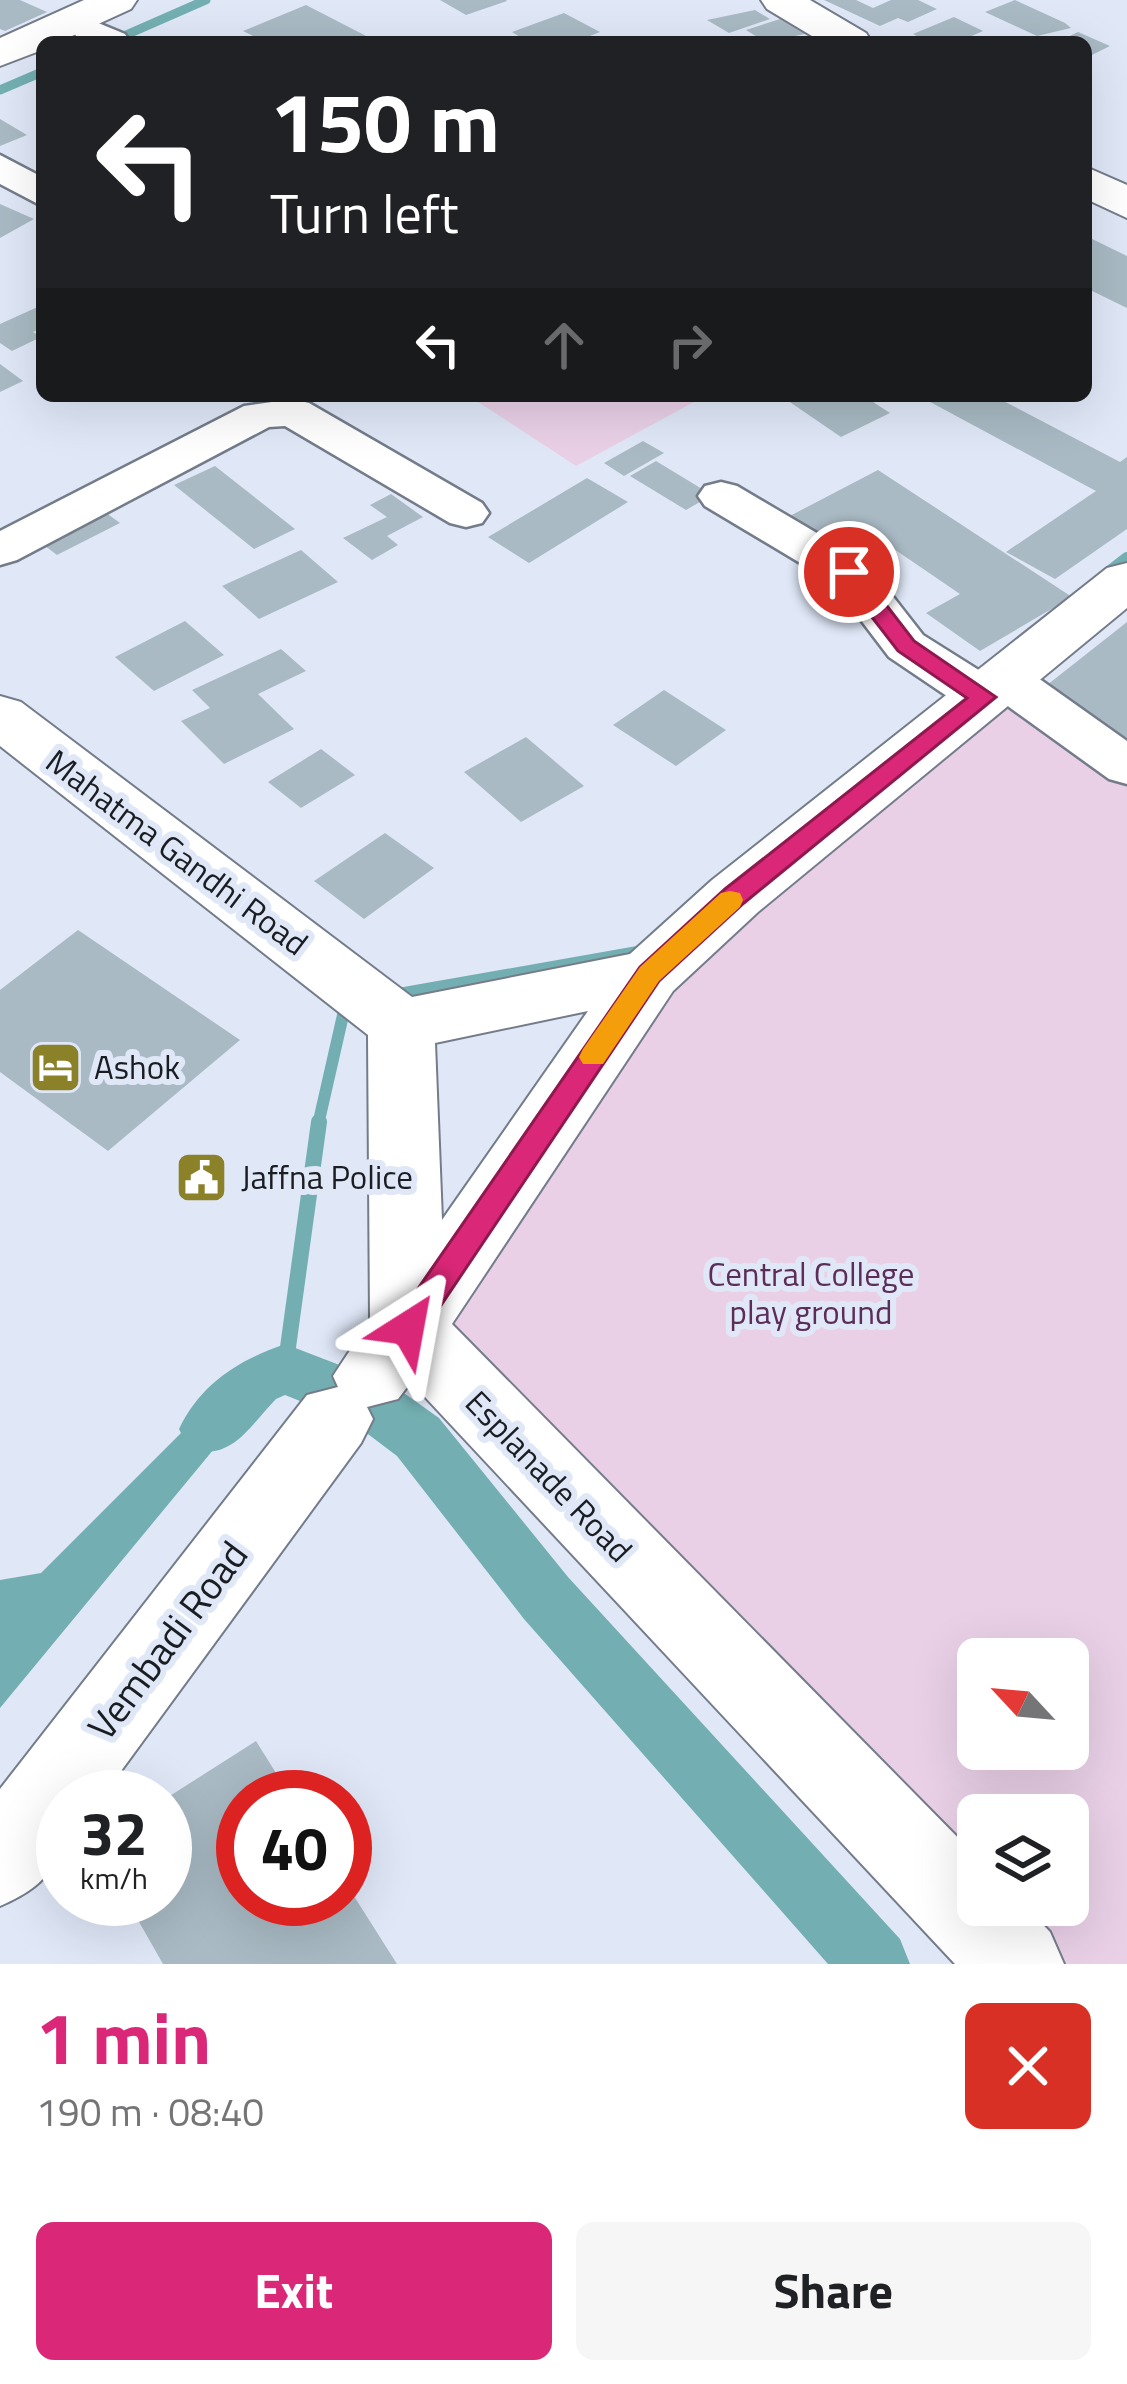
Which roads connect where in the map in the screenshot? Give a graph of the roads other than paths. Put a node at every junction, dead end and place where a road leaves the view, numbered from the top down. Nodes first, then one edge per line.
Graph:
1 (163, 0) edge
2 (781, 0) edge
3 (97, 29) edge
4 (841, 36) edge
5 (36, 45) edge
6 (0, 54) edge
7 (36, 57) edge
8 (0, 74) edge
9 (0, 167) edge
10 (1092, 184) edge
11 (36, 190) edge
12 (1127, 204) edge
13 (721, 496) dead end
14 (466, 514) dead end
15 (0, 550) edge
16 (1127, 580) edge
17 (995, 689) junction
18 (0, 716) edge
19 (1127, 766) edge
20 (650, 974) junction
21 (378, 1007) junction
22 (371, 1374) junction
23 (0, 1861) edge
24 (1018, 1964) edge

1 - 3 street
2 - 4 street
5 - 6 street
7 - 8 street
9 - 11 street
10 - 12 street
13 - 17 street
14 - 15 street
16 - 17 street
17 - 19 street
17 - 20 street
18 - 21 street, Mahatma Gandhi Road
20 - 21 street
20 - 22 street
21 - 22 street
22 - 23 street, Vembadi Road
22 - 24 street, Esplanade Road

